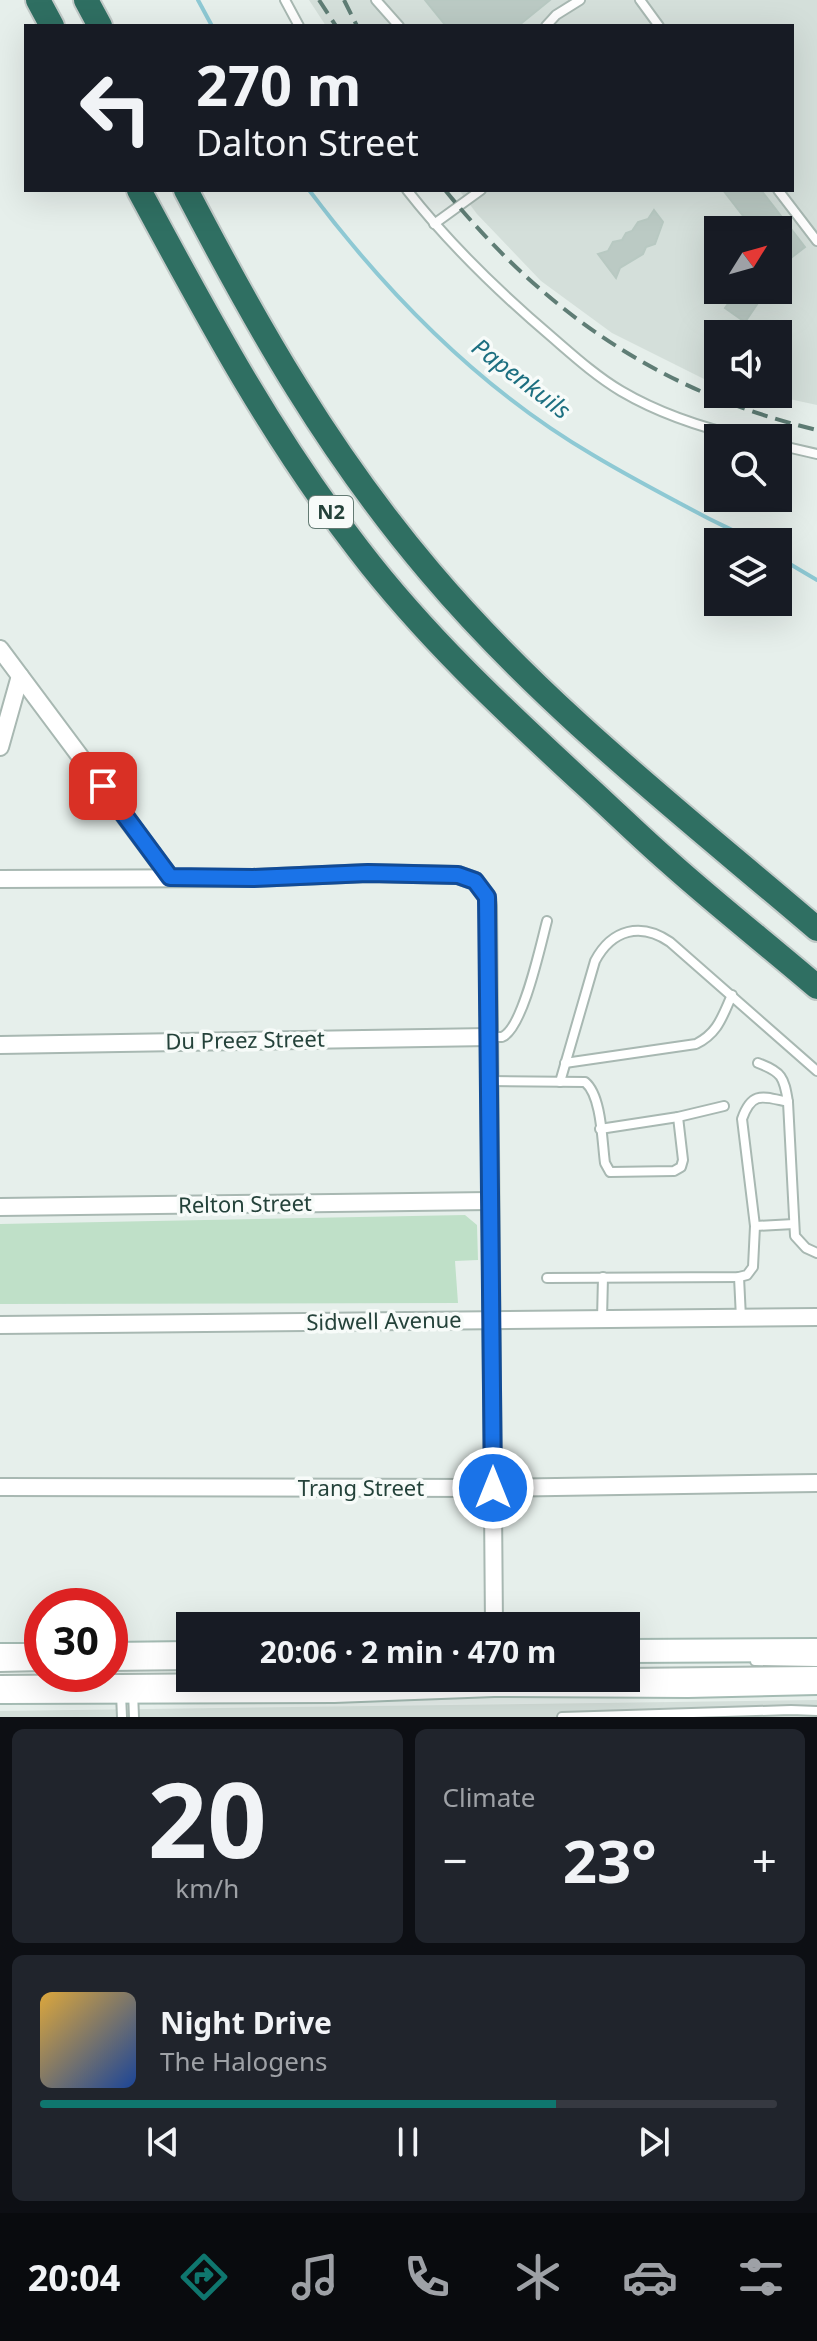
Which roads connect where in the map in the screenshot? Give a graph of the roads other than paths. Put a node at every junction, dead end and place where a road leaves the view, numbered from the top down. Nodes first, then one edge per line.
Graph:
1 (38, 0) edge
2 (86, 0) edge
3 (285, 0) edge
4 (376, 0) edge
5 (580, 0) edge
6 (640, 0) edge
7 (51, 24) edge
8 (99, 24) edge
9 (298, 24) edge
10 (397, 24) edge
11 (548, 24) edge
12 (658, 24) edge
13 (140, 192) edge
14 (187, 192) edge
15 (409, 192) edge
16 (478, 192) edge
17 (780, 192) edge
18 (434, 224) junction
19 (817, 241) edge
20 (704, 427) edge
21 (792, 448) edge
22 (817, 454) edge
23 (0, 649) edge
24 (20, 676) junction
25 (0, 747) edge
26 (665, 799) junction
27 (669, 862) junction
28 (170, 877) junction
29 (0, 879) edge
30 (817, 908) edge
31 (547, 921) dead end
32 (817, 929) edge
33 (817, 987) edge
34 (732, 995) junction
35 (817, 999) edge
36 (489, 1037) junction
37 (0, 1045) edge
38 (565, 1063) junction
39 (758, 1063) dead end
40 (817, 1071) edge
41 (490, 1081) junction
42 (560, 1082) junction
43 (788, 1102) junction
44 (724, 1106) dead end
45 (678, 1117) junction
46 (600, 1129) junction
47 (490, 1201) junction
48 (0, 1207) edge
49 (794, 1224) junction
50 (755, 1226) junction
51 (817, 1253) edge
52 (603, 1277) junction
53 (739, 1277) junction
54 (547, 1278) dead end
55 (817, 1317) edge
56 (741, 1318) junction
57 (602, 1319) junction
58 (492, 1320) junction
59 (0, 1325) edge
60 (817, 1483) edge
61 (0, 1487) edge
62 (493, 1488) junction
63 (494, 1612) edge
64 (817, 1650) edge
65 (640, 1651) edge
66 (176, 1653) edge
67 (128, 1654) edge
68 (0, 1655) edge
69 (24, 1655) edge
70 (684, 1661) dead end
71 (712, 1661) dead end
72 (741, 1661) dead end
73 (817, 1662) edge
74 (176, 1665) edge
75 (24, 1666) edge
76 (128, 1666) edge
77 (0, 1667) edge
78 (817, 1671) edge
79 (640, 1673) edge
80 (176, 1679) edge
81 (0, 1680) edge
82 (817, 1683) edge
83 (640, 1685) edge
84 (128, 1691) edge
85 (176, 1691) edge
86 (0, 1692) edge
87 (24, 1692) edge
88 (127, 1692) edge
89 (127, 1692) edge
90 (817, 1711) edge
91 (636, 1716) edge
92 (122, 1717) edge
93 (134, 1717) edge
94 (562, 1717) edge

1 - 7 highway
2 - 8 highway
3 - 9 lane
4 - 10 lane
5 - 11 lane
6 - 12 lane
13 - 27 highway, N2
14 - 26 highway, N2
15 - 18 lane
16 - 18 lane
17 - 19 lane
18 - 20 lane
21 - 22 lane
23 - 24 street
24 - 25 street
24 - 28 street
26 - 30 highway
26 - 32 highway, N2
27 - 33 highway, N2
27 - 35 highway
28 - 29 street
28 - 36 street
31 - 36 lane
34 - 38 lane
34 - 38 lane
34 - 40 lane
36 - 37 street, Du Preez Street
36 - 41 street
38 - 42 lane
39 - 43 lane
41 - 42 lane
41 - 47 street
42 - 46 lane
43 - 49 lane
43 - 50 lane
44 - 45 lane
45 - 46 lane
45 - 46 lane
47 - 48 street, Relton Street
47 - 58 street
49 - 50 lane
49 - 51 lane
50 - 53 lane
52 - 53 lane
52 - 54 lane
52 - 57 lane
53 - 56 lane
55 - 56 street, Sidwell Avenue
56 - 57 street, Sidwell Avenue
57 - 58 street, Sidwell Avenue
58 - 59 street, Sidwell Avenue
58 - 62 street
60 - 62 street, Trang Street
61 - 62 street, Trang Street
62 - 63 street
64 - 65 main road
66 - 67 main road
68 - 69 main road
70 - 71 lane
72 - 73 lane
74 - 76 lane
75 - 77 lane
78 - 79 lane
80 - 81 lane
82 - 83 main road
84 - 85 main road
86 - 87 main road
88 - 92 lane
89 - 93 lane
90 - 91 lane
91 - 94 lane

